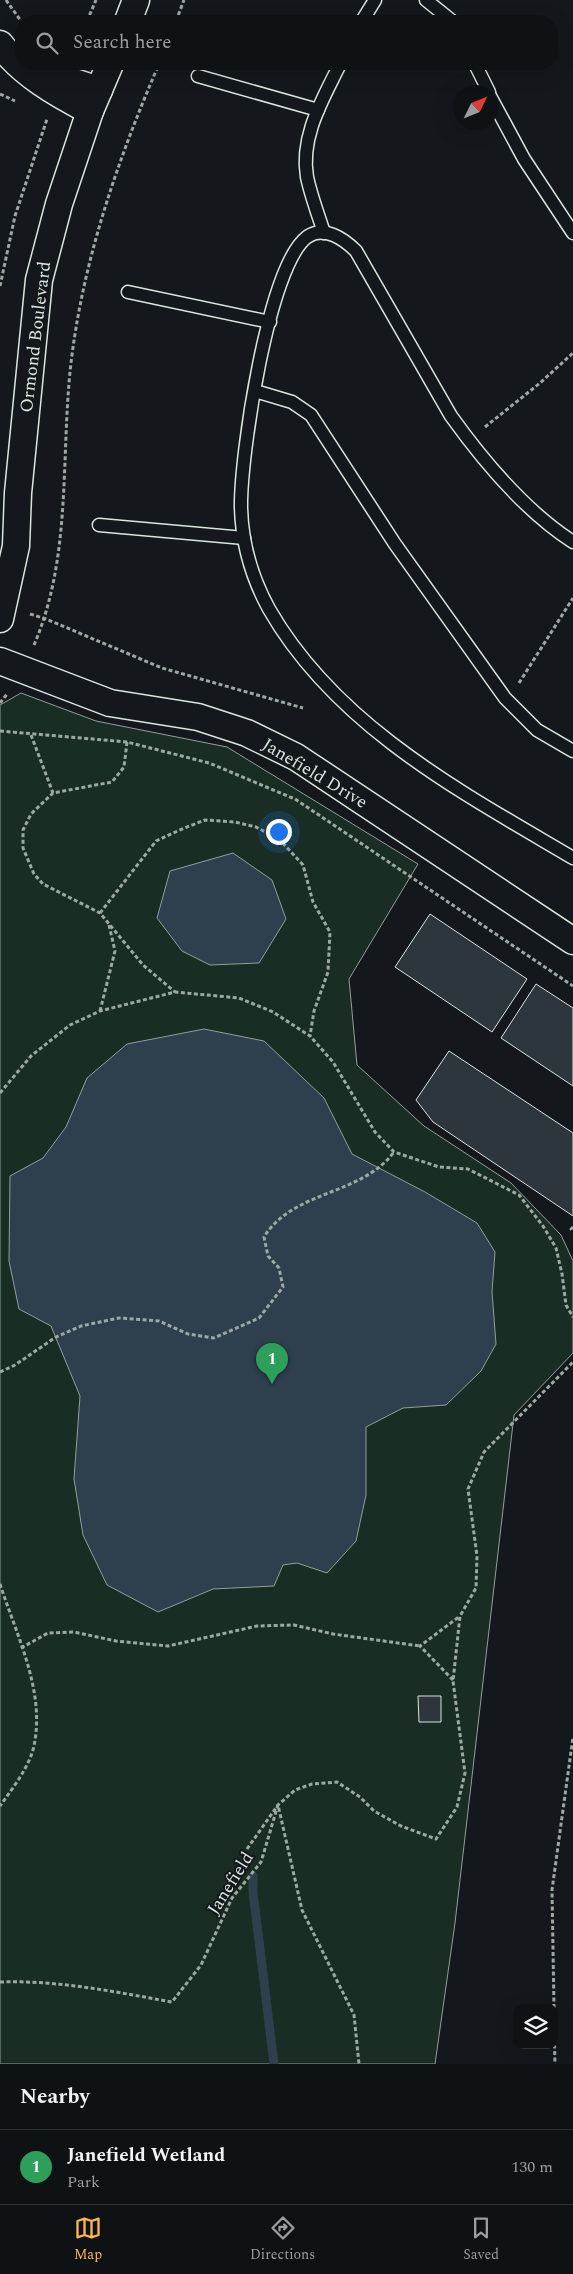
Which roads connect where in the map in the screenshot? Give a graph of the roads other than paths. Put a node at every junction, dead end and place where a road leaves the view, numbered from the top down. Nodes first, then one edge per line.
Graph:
1 (136, 0) edge
2 (375, 0) edge
3 (426, 0) edge
4 (130, 15) edge
5 (366, 15) edge
6 (445, 15) edge
7 (0, 44) edge
8 (15, 63) edge
9 (107, 70) edge
10 (337, 70) edge
11 (478, 70) edge
12 (28, 71) joint
13 (198, 76) dead end
14 (486, 85) edge
15 (94, 101) junction
16 (318, 110) junction
17 (498, 111) edge
18 (324, 233) junction
19 (573, 233) edge
20 (128, 292) dead end
21 (270, 322) junction
22 (255, 391) junction
23 (99, 525) dead end
24 (244, 538) junction
25 (573, 542) edge
26 (2, 612) edge
27 (12, 666) edge
28 (573, 751) edge
29 (573, 858) edge
30 (573, 941) edge

1 - 4 street
2 - 5 lane
3 - 6 lane
7 - 8 street
9 - 15 street, Ormond Boulevard
10 - 16 lane
11 - 14 lane
12 - 15 street
12 - 15 street
13 - 16 lane
15 - 26 street, Ormond Boulevard
16 - 18 lane
17 - 19 lane
18 - 21 lane
18 - 25 lane
20 - 21 lane
21 - 22 lane
22 - 24 lane
22 - 28 lane
23 - 24 lane
24 - 29 lane
27 - 30 street, Janefield Drive

